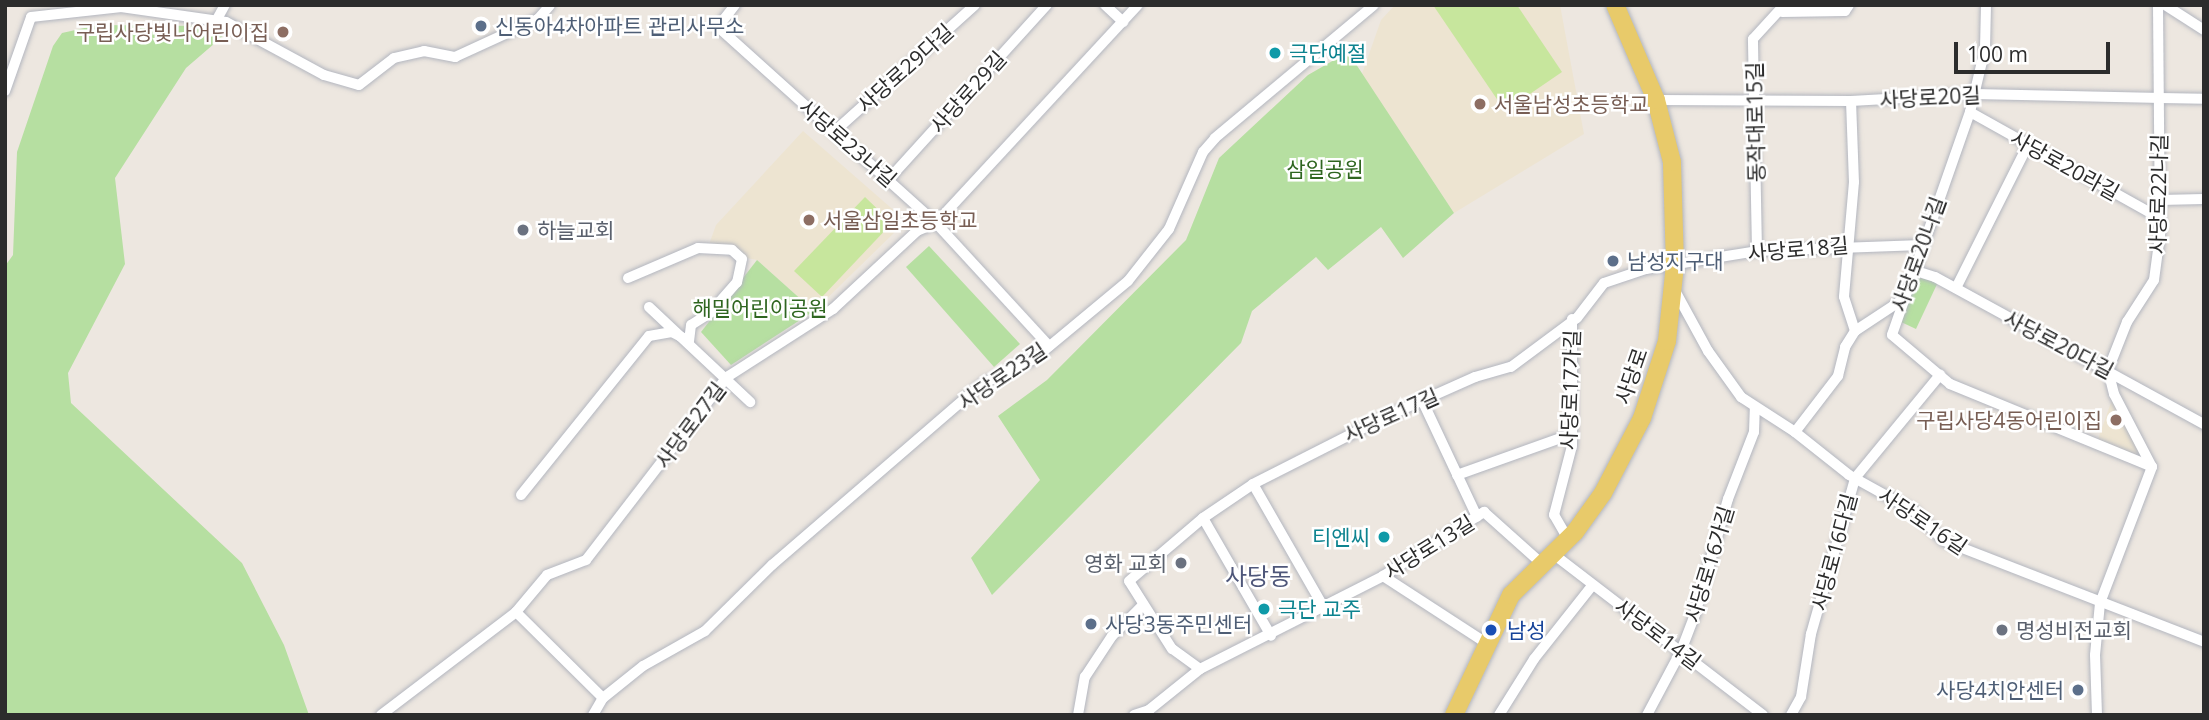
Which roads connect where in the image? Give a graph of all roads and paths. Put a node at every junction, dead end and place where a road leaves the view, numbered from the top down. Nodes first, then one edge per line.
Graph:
1 (174, 5) edge
2 (225, 5) edge
3 (550, 5) edge
4 (735, 5) edge
5 (975, 5) edge
6 (1047, 5) edge
7 (1105, 5) edge
8 (1138, 5) edge
9 (1374, 5) edge
10 (1615, 5) edge
11 (1849, 5) edge
12 (1986, 5) edge
13 (2158, 5) edge
14 (2165, 5) edge
15 (1783, 9) edge
16 (30, 11) edge
17 (169, 16) junction
18 (216, 21) junction
19 (1123, 22) junction
20 (2204, 30) edge
21 (5, 90) edge
22 (1975, 94) junction
23 (2158, 95) junction
24 (2204, 99) edge
25 (1656, 100) junction
26 (1757, 100) junction
27 (1851, 101) junction
28 (1970, 112) junction
29 (835, 131) junction
30 (2028, 145) junction
31 (889, 179) junction
32 (2204, 199) edge
33 (2160, 200) junction
34 (2160, 219) junction
35 (936, 223) junction
36 (1850, 244) junction
37 (1922, 245) junction
38 (1757, 251) junction
39 (1675, 265) junction
40 (1913, 270) junction
41 (628, 278) dead end
42 (1673, 287) junction
43 (1956, 288) junction
44 (1902, 300) junction
45 (649, 307) dead end
46 (1572, 319) junction
47 (1855, 331) junction
48 (689, 341) junction
49 (1049, 346) junction
50 (2108, 370) junction
51 (1940, 375) junction
52 (727, 377) junction
53 (1422, 400) junction
54 (750, 402) dead end
55 (1755, 408) junction
56 (2204, 424) edge
57 (1796, 432) junction
58 (1572, 434) junction
59 (2152, 467) junction
60 (1457, 475) junction
61 (1855, 478) junction
62 (1253, 484) junction
63 (521, 495) dead end
64 (1477, 517) junction
65 (1203, 518) junction
66 (1568, 539) junction
67 (1546, 557) junction
68 (1383, 576) junction
69 (1591, 587) junction
70 (1140, 601) junction
71 (2100, 603) junction
72 (1324, 608) junction
73 (516, 612) junction
74 (1271, 636) junction
75 (2204, 642) edge
76 (1486, 643) junction
77 (1681, 651) junction
78 (1200, 669) junction
79 (603, 698) junction
80 (1150, 713) edge
81 (382, 715) edge
82 (593, 715) edge
83 (1078, 715) edge
84 (1134, 715) edge
85 (1454, 715) edge
86 (1499, 715) edge
87 (1647, 715) edge
88 (1763, 715) edge
89 (1791, 715) edge
90 (2097, 715) edge

1 - 17 street
2 - 18 street
3 - 18 street
4 - 29 street, 사당로23나길
5 - 29 street, 사당로29다길
6 - 31 street, 사당로29길
7 - 19 street
8 - 19 street, 사당로27길
9 - 49 street, 사당로23길
10 - 25 main road, 사당로
11 - 15 street
12 - 22 street, 사당로20나길
13 - 23 street, 사당로22나길
14 - 20 street
15 - 26 street, 동작대로15길
16 - 17 street
16 - 21 street
17 - 18 street
19 - 35 street, 사당로27길
22 - 23 street, 사당로20길
22 - 27 street, 사당로20길
22 - 28 street, 사당로20나길
23 - 24 street, 사당로20길
23 - 33 street, 사당로22나길
25 - 26 street, 사당로20길
25 - 39 main road, 사당로
26 - 27 street, 사당로20길
26 - 38 street, 동작대로15길
27 - 36 street
28 - 30 street, 사당로20라길
28 - 37 street, 사당로20나길
29 - 31 street, 사당로23나길
30 - 34 street, 사당로20라길
30 - 43 street
31 - 35 street, 사당로23나길
32 - 33 street
33 - 34 street, 사당로22나길
34 - 50 street, 사당로22나길
35 - 49 street, 사당로23나길
35 - 52 street, 사당로27길
36 - 37 street, 사당로18길
36 - 38 street, 사당로18길
36 - 47 street
37 - 40 street, 사당로20나길
38 - 39 street, 사당로18길
39 - 42 main road, 사당로
39 - 46 street, 사당로17길
40 - 43 street, 사당로20다길
40 - 44 street, 사당로20나길
41 - 48 street
42 - 55 street, 사당로16길
42 - 66 main road, 사당로
43 - 50 street, 사당로20다길
44 - 47 street
44 - 51 street, 사당로20나길
45 - 48 street
46 - 53 street, 사당로17길
46 - 58 street, 사당로17가길
47 - 57 street
48 - 52 street
48 - 63 street
49 - 79 street, 사당로23길
50 - 56 street, 사당로20다길
50 - 59 street
51 - 59 street, 사당로20나길
51 - 61 street, 사당로16다길
52 - 54 street
52 - 73 street, 사당로27길
53 - 60 street
53 - 62 street, 사당로17길
55 - 57 street, 사당로16길
55 - 77 street, 사당로16가길
57 - 61 street, 사당로16길
58 - 60 street
58 - 66 street, 사당로17가길
59 - 71 street
60 - 64 street
61 - 71 street, 사당로16길
61 - 89 street, 사당로16다길
62 - 65 street, 사당로17길
62 - 72 street
64 - 67 street, 사당로13길
64 - 68 street, 사당로13길
65 - 70 street, 사당로17길
65 - 74 street
66 - 67 main road, 사당로
67 - 69 street, 사당로14길
67 - 76 main road, 사당로
68 - 72 street, 사당로13길
68 - 76 street
69 - 77 street, 사당로14길
69 - 86 street
70 - 78 street
70 - 83 street
71 - 75 street, 사당로16길
71 - 90 street
72 - 74 street, 사당로13길
73 - 79 street
73 - 81 street, 사당로27길
74 - 78 street, 사당로13길
76 - 85 main road, 사당로
77 - 87 street, 사당로16가길
77 - 88 street, 사당로14길
78 - 80 street, 사당로13길
79 - 82 street, 사당로23길
80 - 84 street, 사당로13길

